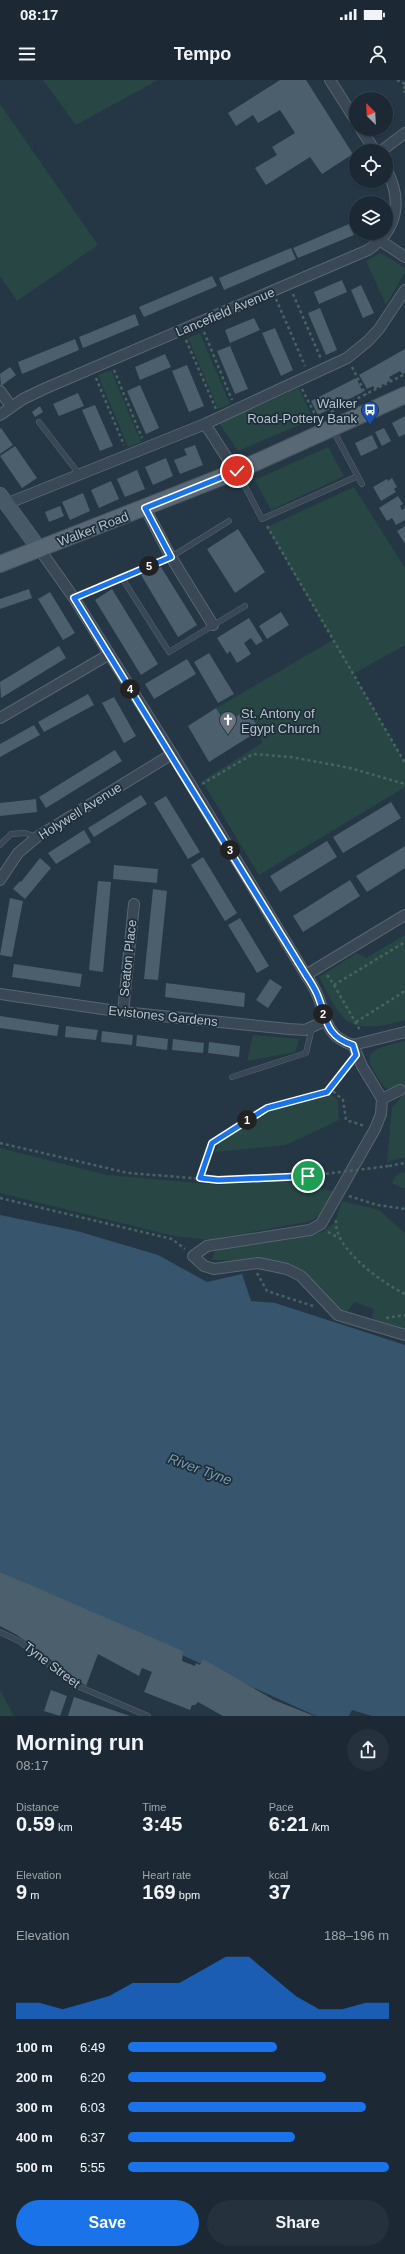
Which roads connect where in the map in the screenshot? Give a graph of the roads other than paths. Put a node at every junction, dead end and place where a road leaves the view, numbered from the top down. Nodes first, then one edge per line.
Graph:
1 (330, 80) edge
2 (349, 110) edge
3 (405, 133) edge
4 (390, 144) edge
5 (393, 186) edge
6 (381, 241) junction
7 (405, 257) edge
8 (405, 290) edge
9 (0, 391) edge
10 (405, 395) edge
11 (11, 406) junction
12 (0, 415) edge
13 (39, 422) dead end
14 (205, 424) junction
15 (332, 429) junction
16 (232, 464) junction
17 (79, 474) junction
18 (358, 476) junction
19 (362, 484) dead end
20 (3, 499) edge
21 (145, 508) junction
22 (229, 521) dead end
23 (40, 550) junction
24 (171, 557) junction
25 (0, 564) edge
26 (122, 578) junction
27 (74, 598) junction
28 (245, 606) dead end
29 (213, 625) junction
30 (108, 655) junction
31 (0, 718) edge
32 (172, 754) junction
33 (37, 837) junction
34 (0, 845) edge
35 (0, 880) edge
36 (134, 904) dead end
37 (405, 915) edge
38 (306, 975) junction
39 (0, 994) edge
40 (123, 1012) junction
41 (325, 1021) junction
42 (312, 1027) junction
43 (405, 1032) edge
44 (353, 1045) junction
45 (232, 1077) dead end
46 (400, 1090) dead end
47 (382, 1099) junction
48 (405, 1336) edge
49 (0, 1632) edge
50 (148, 1716) edge

1 - 2 street
3 - 4 street
5 - 6 street, Lancefield Avenue
6 - 7 street
6 - 11 street, Lancefield Avenue
8 - 14 street
9 - 11 street
10 - 15 main road, Walker Road
11 - 12 street, Lancefield Avenue
13 - 17 lane
14 - 16 street
14 - 17 street
15 - 16 main road, Walker Road
15 - 18 lane
16 - 18 lane
16 - 21 main road, Walker Road
17 - 20 street
18 - 19 lane
20 - 23 street
21 - 23 main road, Walker Road
21 - 24 street
22 - 24 lane
23 - 25 main road, Walker Road
23 - 27 street
24 - 26 lane
24 - 29 street
26 - 27 lane
26 - 29 lane
27 - 30 street
28 - 29 lane
30 - 31 street
30 - 32 street
32 - 33 street, Holywell Avenue
32 - 38 street
33 - 34 lane
33 - 35 street, Holywell Avenue
36 - 40 street, Seaton Place
37 - 38 street
38 - 41 street
39 - 40 street, Evistones Gardens
40 - 42 street, Evistones Gardens
41 - 42 street, Evistones Gardens
41 - 44 street
42 - 45 lane
43 - 44 street
44 - 47 street
46 - 47 street
47 - 48 street
49 - 50 lane, Tyne Street

